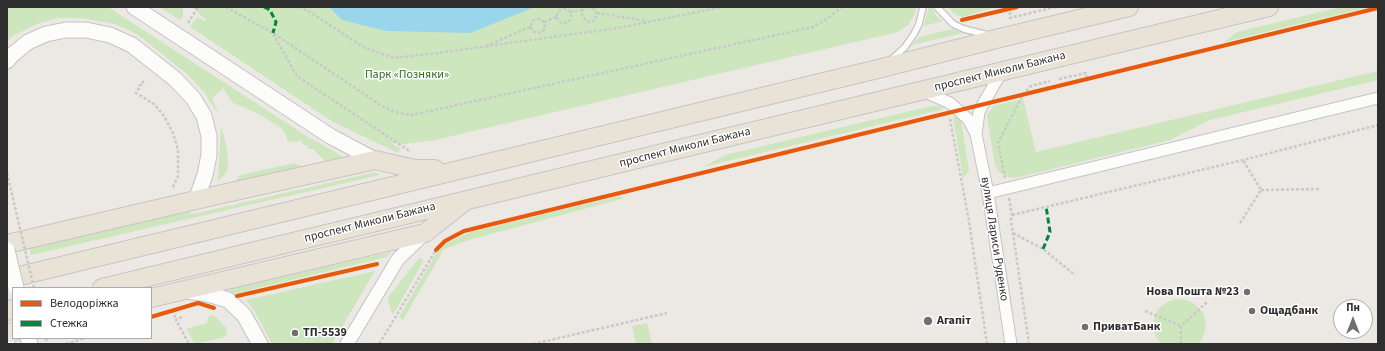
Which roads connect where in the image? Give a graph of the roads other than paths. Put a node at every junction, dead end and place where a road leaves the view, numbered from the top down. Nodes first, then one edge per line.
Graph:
1 (134, 7) edge
2 (923, 7) edge
3 (937, 7) edge
4 (1129, 7) edge
5 (1269, 7) edge
6 (1004, 37) junction
7 (7, 61) edge
8 (882, 68) junction
9 (1002, 71) junction
10 (923, 90) junction
11 (1378, 98) edge
12 (976, 134) junction
13 (375, 160) junction
14 (458, 170) junction
15 (988, 193) junction
16 (468, 199) junction
17 (196, 200) junction
18 (425, 233) junction
19 (7, 244) edge
20 (7, 250) edge
21 (7, 279) edge
22 (16, 287) edge
23 (106, 287) edge
24 (182, 290) junction
25 (152, 298) edge
26 (260, 344) edge
27 (347, 344) edge
28 (1011, 344) edge

1 - 13 main road
2 - 8 lane
3 - 6 lane
4 - 6 highway
5 - 9 highway, проспект Миколи Бажана
6 - 8 highway
7 - 17 main road
8 - 14 highway
9 - 10 highway, проспект Миколи Бажана
9 - 12 street, вулиця Лариси Руденко
10 - 12 street, вулиця Лариси Руденко
10 - 16 highway, проспект Миколи Бажана
11 - 15 street
12 - 15 street, вулиця Лариси Руденко
13 - 14 highway
13 - 17 highway
14 - 21 highway
15 - 28 street, вулиця Лариси Руденко
16 - 18 highway
16 - 23 highway, проспект Миколи Бажана
17 - 19 highway
18 - 24 highway
18 - 27 street
20 - 22 main road, bridge
24 - 25 highway
24 - 26 main road

